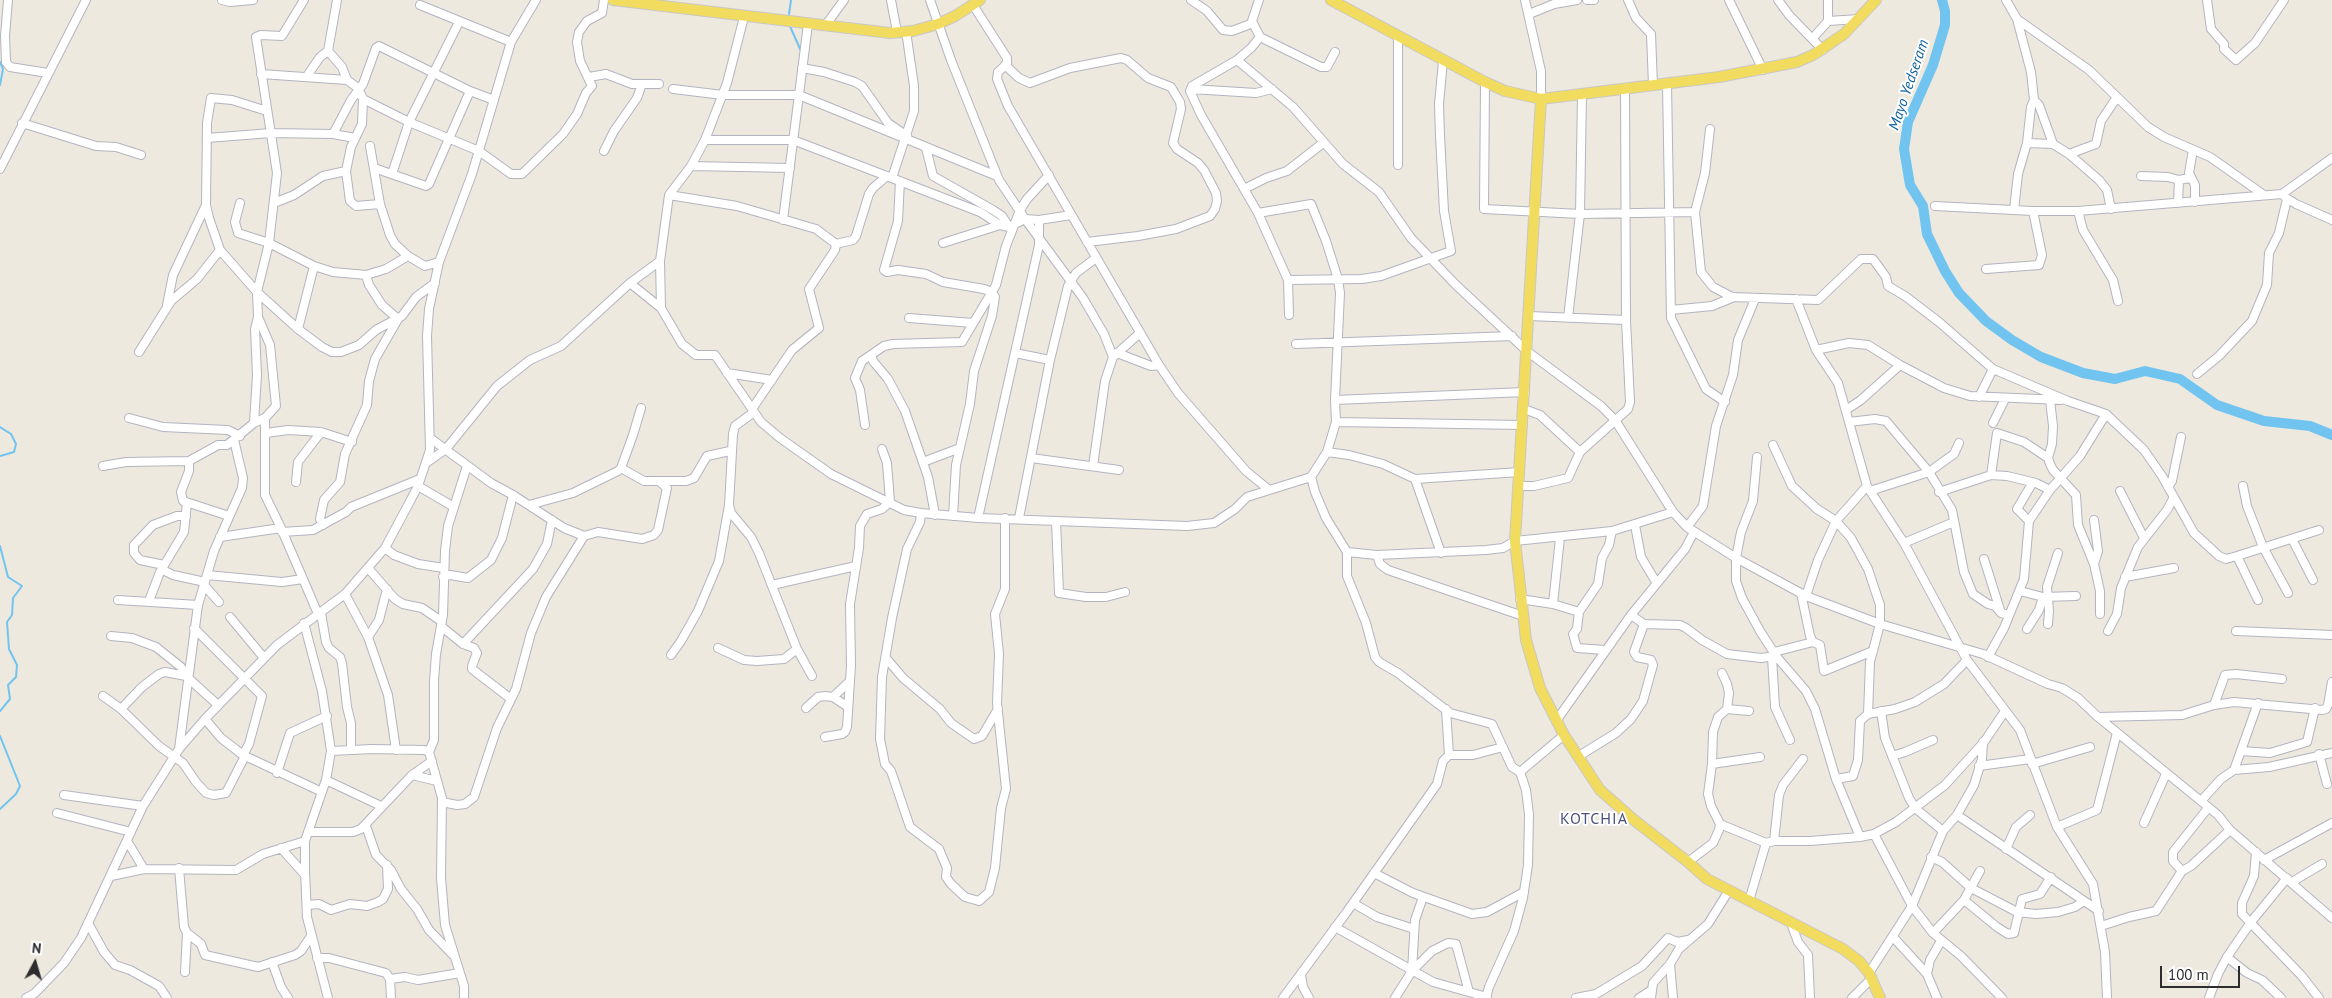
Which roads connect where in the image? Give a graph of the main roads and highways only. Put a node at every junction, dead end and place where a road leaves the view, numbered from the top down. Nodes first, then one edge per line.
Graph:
1 (613, 0) edge
2 (1331, 0) edge
3 (1873, 1) edge
4 (976, 2) edge
5 (1342, 3) edge
6 (1542, 99) junction
7 (1880, 998) edge

1 - 4 main road
2 - 5 main road
3 - 6 main road
5 - 6 main road
6 - 7 main road

